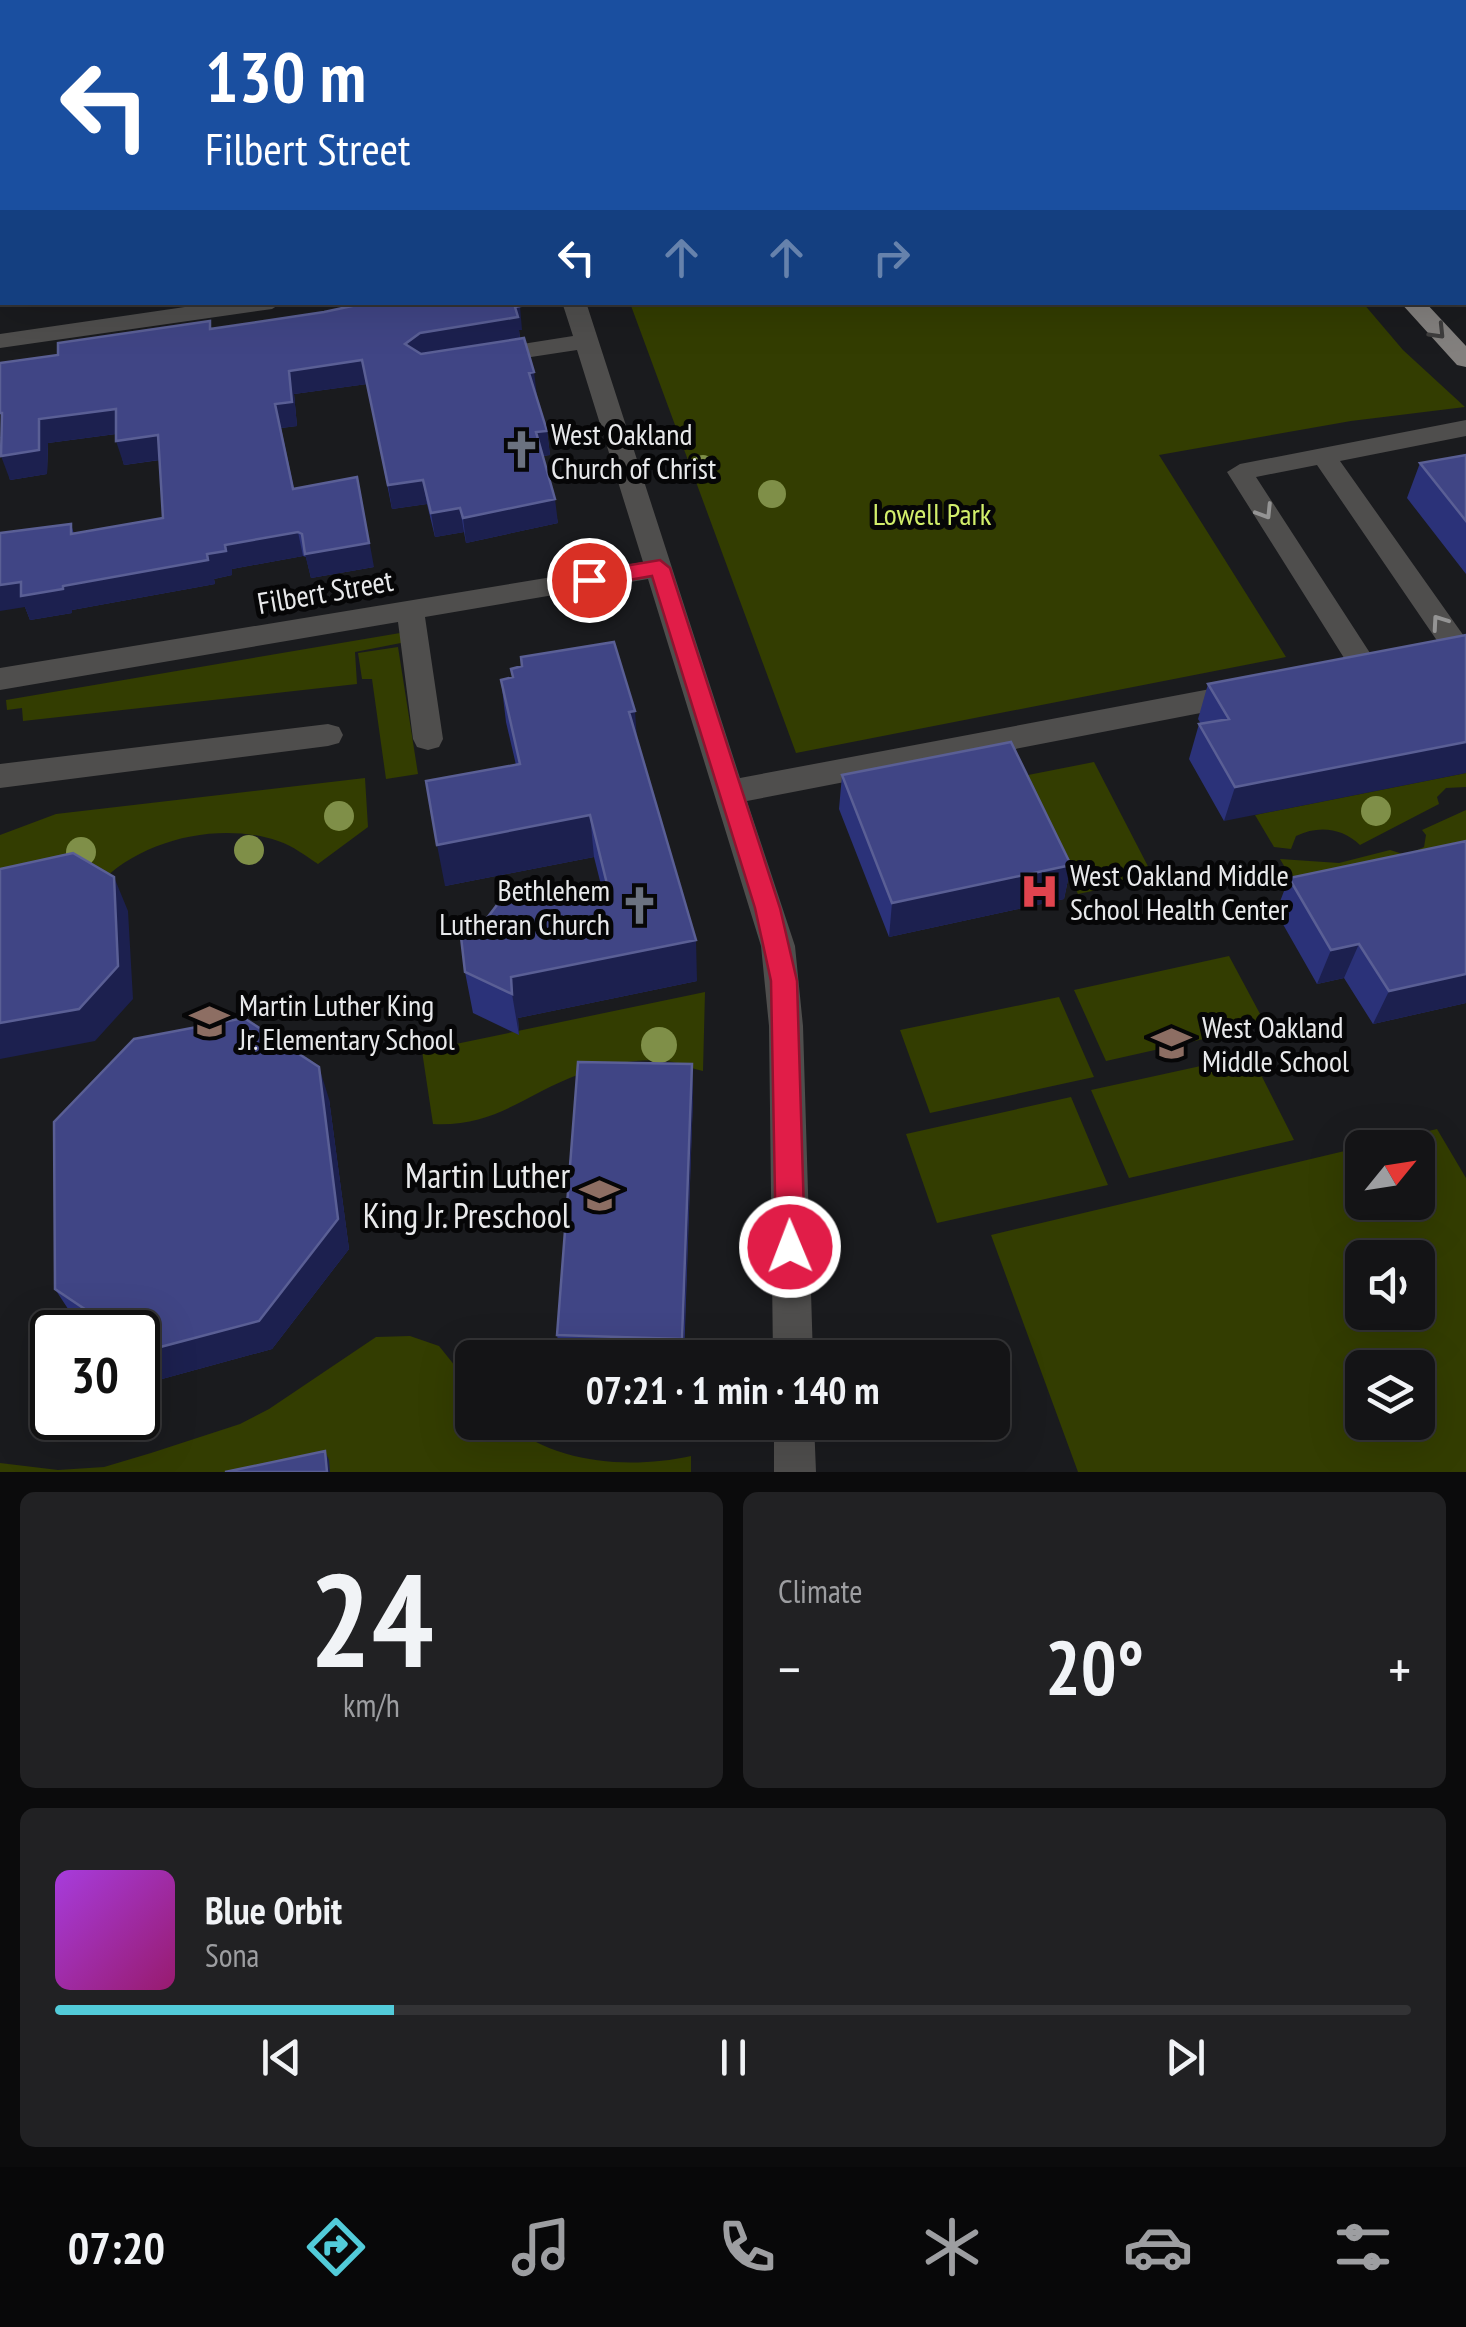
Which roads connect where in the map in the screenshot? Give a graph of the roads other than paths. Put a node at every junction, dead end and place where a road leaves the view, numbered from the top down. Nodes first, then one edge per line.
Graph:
1 (251, 305) edge
2 (575, 305) edge
3 (1414, 305) edge
4 (0, 341) edge
5 (587, 342) junction
6 (474, 359) edge
7 (1466, 360) edge
8 (1466, 428) edge
9 (1322, 454) junction
10 (660, 568) junction
11 (410, 610) junction
12 (1384, 666) junction
13 (1328, 677) edge
14 (0, 679) edge
15 (1270, 688) edge
16 (328, 736) dead end
17 (428, 739) dead end
18 (0, 776) edge
19 (731, 792) junction
20 (792, 1340) edge
21 (794, 1440) edge
22 (795, 1472) edge

1 - 4 street
2 - 5 street
3 -> 7 main road
5 - 6 street
5 - 10 street
8 - 9 street
12 -> 9 street
9 -> 12 street
10 - 11 street, Filbert Street
10 - 19 street
11 - 14 street, Filbert Street
11 - 17 street
12 - 13 street
15 - 19 street
16 - 18 street
19 - 20 street
21 - 22 street

